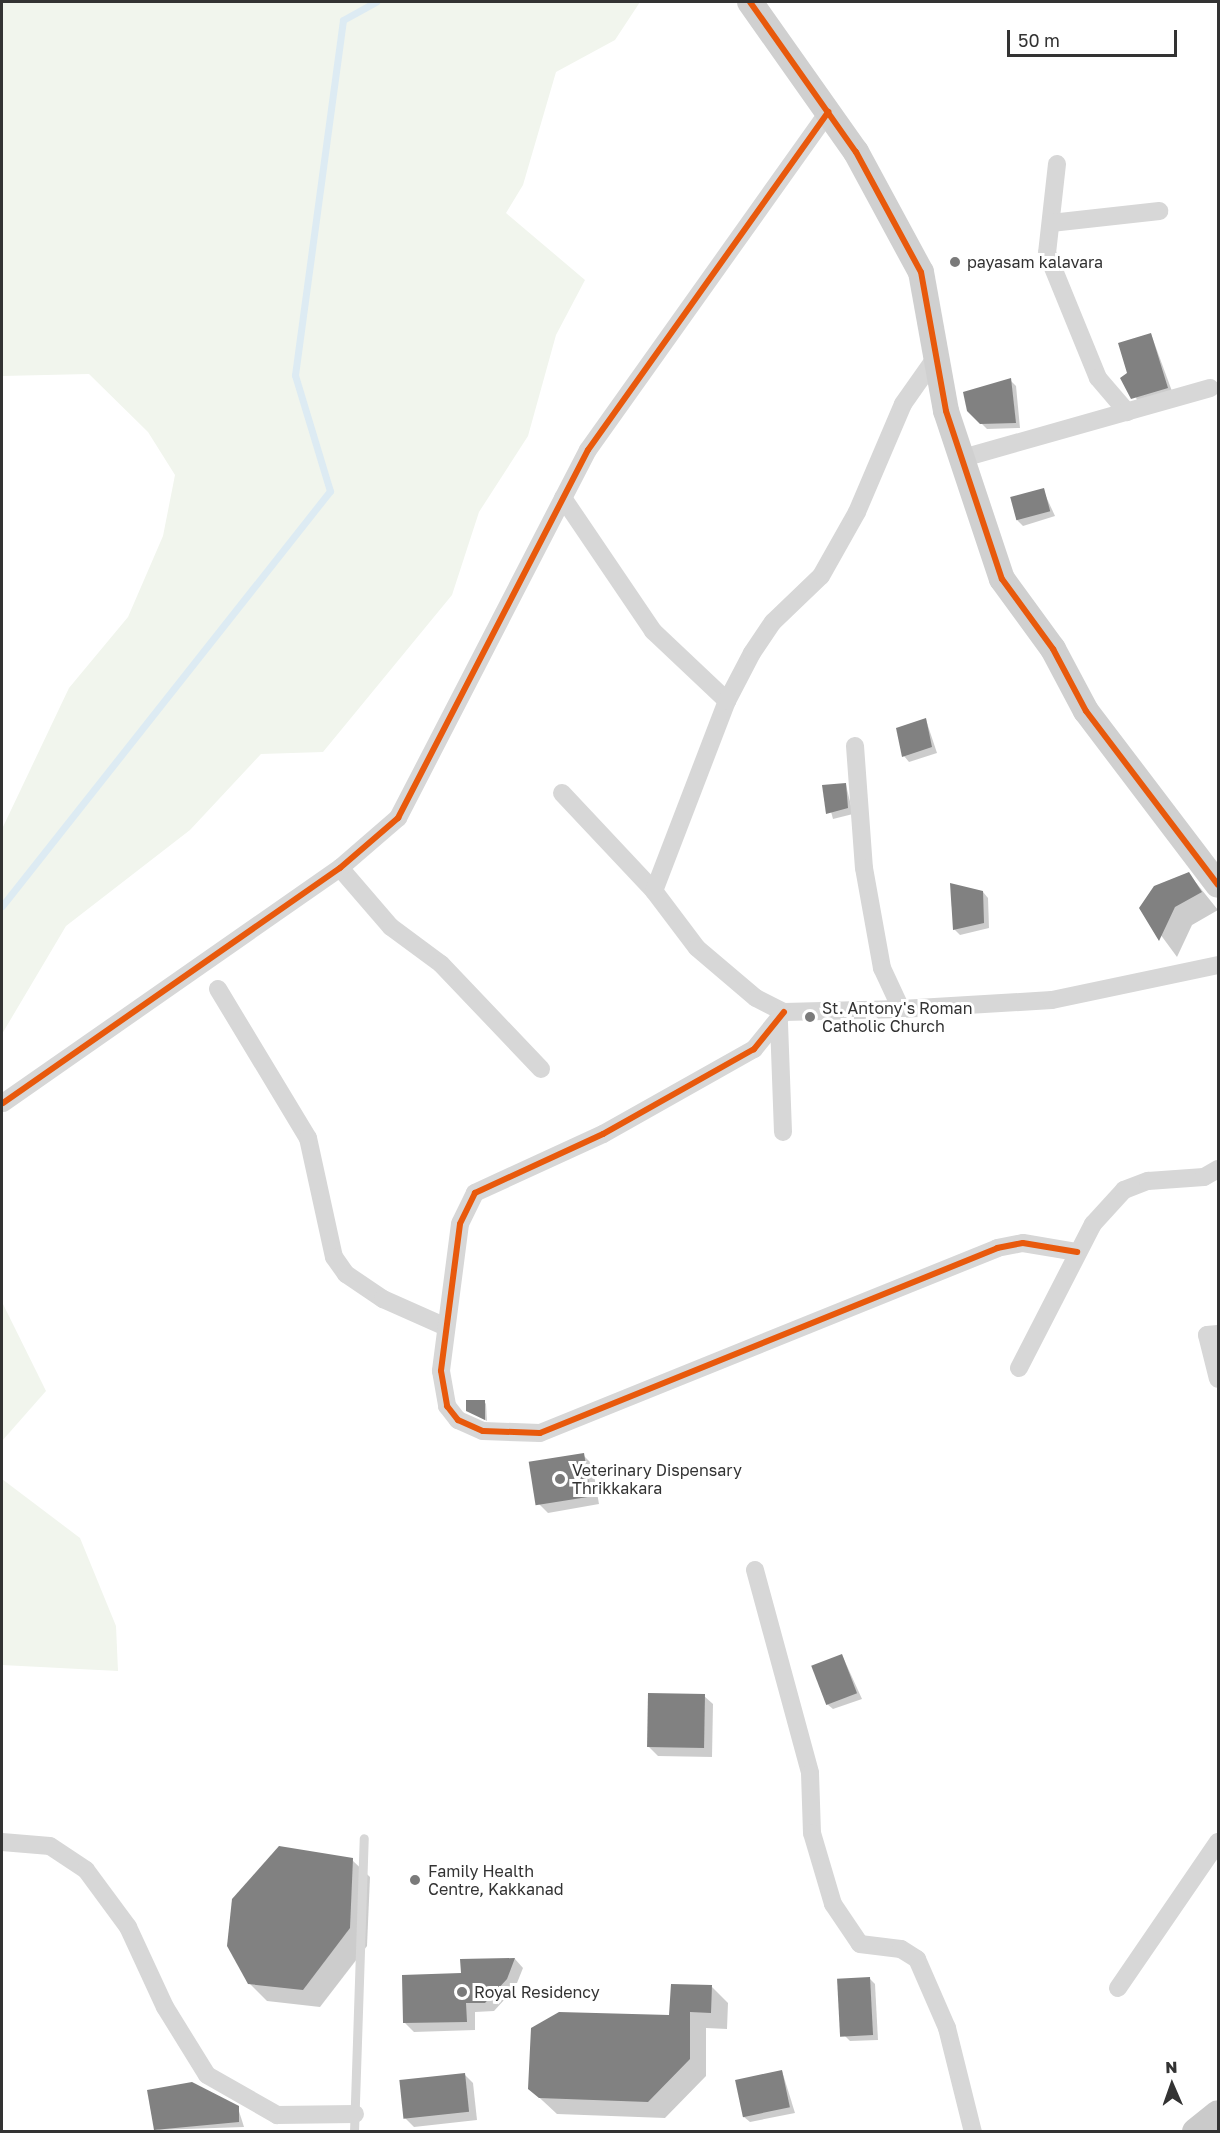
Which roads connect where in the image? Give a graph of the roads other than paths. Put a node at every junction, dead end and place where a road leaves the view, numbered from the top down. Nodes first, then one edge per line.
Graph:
1 (750, 2) edge
2 (828, 112) junction
3 (1057, 164) dead end
4 (1158, 211) dead end
5 (1051, 223) junction
6 (936, 357) junction
7 (1210, 388) dead end
8 (1127, 412) junction
9 (963, 458) junction
10 (563, 498) junction
11 (727, 701) junction
12 (855, 746) dead end
13 (562, 793) dead end
14 (340, 868) junction
15 (1218, 885) edge
16 (654, 891) junction
17 (1218, 965) edge
18 (218, 988) dead end
19 (902, 1009) junction
20 (781, 1017) junction
21 (541, 1069) dead end
22 (3, 1103) dead end
23 (783, 1132) dead end
24 (1218, 1169) edge
25 (1077, 1252) junction
26 (447, 1327) junction
27 (1218, 1334) edge
28 (1018, 1368) dead end
29 (1218, 1379) edge
30 (755, 1570) dead end
31 (364, 1838) dead end
32 (2, 1842) edge
33 (1218, 1842) edge
34 (1118, 1988) dead end
35 (1218, 2114) edge
36 (354, 2123) edge
37 (973, 2132) edge
38 (1196, 2132) edge

1 - 2 street
2 - 6 street
2 - 10 street
3 - 5 street
4 - 5 street
5 - 8 street
6 - 9 street
6 - 11 street
7 - 8 street
8 - 9 street
9 - 15 street
10 - 11 street
10 - 14 street
11 - 16 street
12 - 19 street
13 - 16 street
14 - 21 street
14 - 22 street
16 - 20 street
17 - 19 street
18 - 26 street
19 - 20 street
20 - 23 street
20 - 26 street
24 - 25 street
25 - 26 street
25 - 28 street
27 - 29 street
30 - 37 street
31 - 36 lane
32 - 36 street
33 - 34 street
35 - 38 main road

